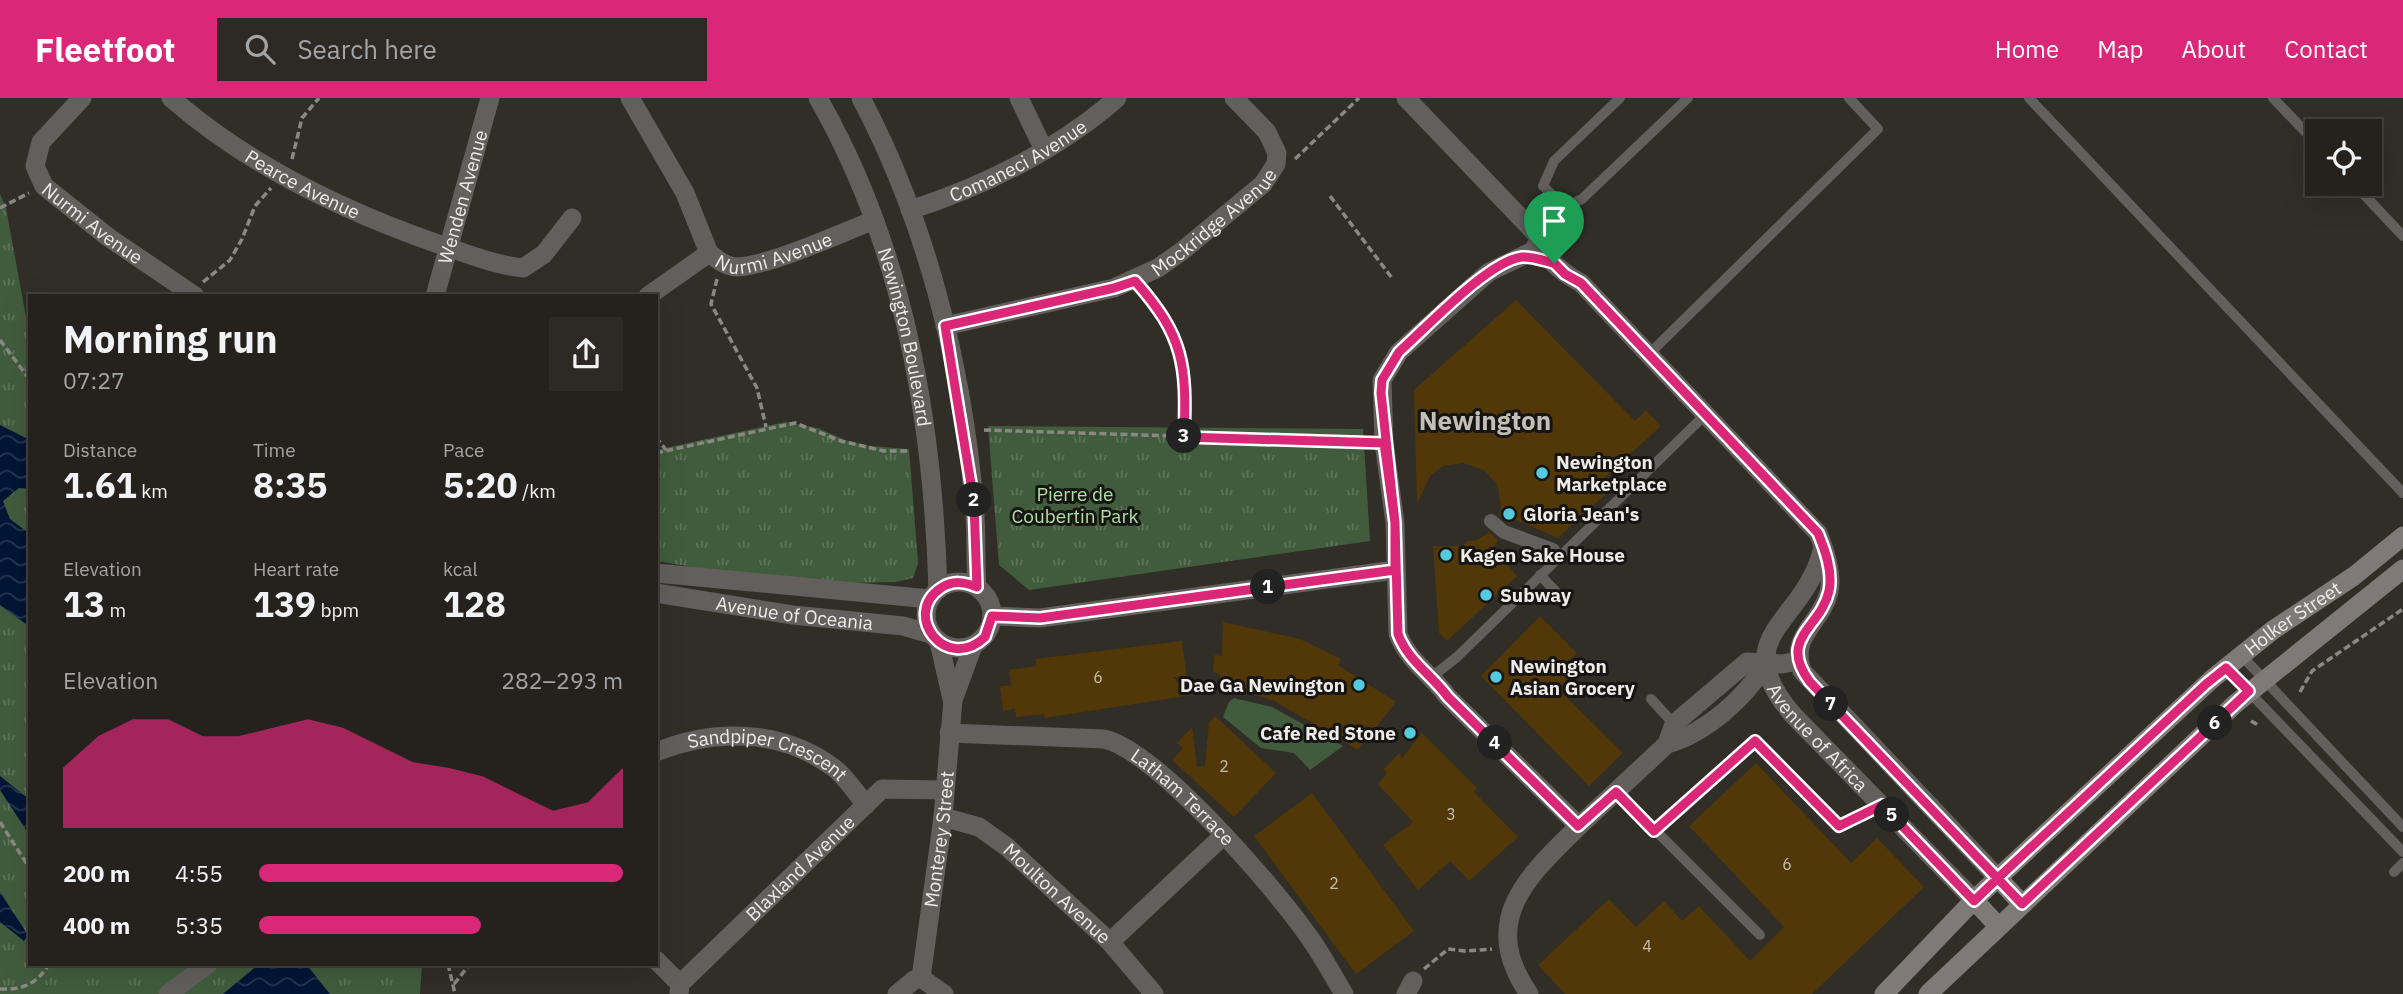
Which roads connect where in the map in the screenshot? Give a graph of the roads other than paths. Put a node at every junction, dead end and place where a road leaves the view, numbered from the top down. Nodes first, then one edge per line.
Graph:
1 (82, 98) edge
2 (171, 98) edge
3 (490, 98) edge
4 (630, 98) edge
5 (818, 98) edge
6 (861, 98) edge
7 (1019, 98) edge
8 (1117, 98) edge
9 (1234, 98) edge
10 (1620, 98) edge
11 (1688, 98) edge
12 (1849, 98) edge
13 (2029, 98) edge
14 (2273, 98) edge
15 (1413, 100) edge
16 (2305, 131) edge
17 (1044, 150) junction
18 (1553, 196) junction
19 (2365, 196) edge
20 (910, 210) junction
21 (572, 218) dead end
22 (872, 221) junction
23 (1524, 223) junction
24 (2403, 236) edge
25 (1540, 238) junction
26 (447, 247) junction
27 (1524, 257) junction
28 (715, 258) junction
29 (1554, 263) junction
30 (1581, 283) junction
31 (194, 294) edge
32 (435, 294) edge
33 (652, 294) edge
34 (945, 326) junction
35 (1649, 354) junction
36 (1706, 414) junction
37 (2403, 493) edge
38 (1492, 521) dead end
39 (2403, 536) edge
40 (1824, 547) junction
41 (1553, 550) dead end
42 (2403, 569) edge
43 (1395, 570) junction
44 (658, 573) edge
45 (1540, 575) junction
46 (977, 587) junction
47 (658, 593) edge
48 (934, 594) junction
49 (1558, 594) dead end
50 (992, 616) junction
51 (935, 638) junction
52 (973, 646) junction
53 (1798, 661) junction
54 (2234, 662) junction
55 (1766, 664) junction
56 (1433, 676) junction
57 (2256, 685) junction
58 (1651, 699) dead end
59 (953, 700) junction
60 (1674, 724) junction
61 (949, 733) junction
62 (1667, 744) junction
63 (658, 751) edge
64 (945, 790) junction
65 (1616, 792) junction
66 (866, 804) junction
67 (1882, 805) junction
68 (943, 817) junction
69 (1578, 826) junction
70 (2403, 827) edge
71 (1654, 831) junction
72 (1224, 835) junction
73 (2403, 852) edge
74 (2403, 863) edge
75 (2394, 872) dead end
76 (1998, 878) junction
77 (1974, 901) junction
78 (2022, 904) junction
79 (1998, 926) junction
80 (1760, 935) dead end
81 (1110, 942) junction
82 (658, 963) edge
83 (205, 966) edge
84 (921, 978) junction
85 (679, 989) edge
86 (168, 994) edge
87 (897, 994) edge
88 (944, 994) edge
89 (1154, 994) edge
90 (1344, 994) edge
91 (1529, 994) edge
92 (1884, 994) edge
93 (1928, 994) edge

1 - 31 street, Nurmi Avenue
2 - 26 street, Pearce Avenue
3 - 26 street, Wenden Avenue
4 - 28 street
5 - 22 street, Newington Boulevard
6 - 20 street, Newington Boulevard
7 - 17 street
8 - 17 street, Comaneci Avenue
9 - 34 street, Mockridge Avenue
10 - 18 lane
11 - 18 lane
12 - 35 lane
13 - 37 lane
14 - 16 lane
15 - 23 street
17 - 20 street, Comaneci Avenue
18 - 23 lane
19 - 24 lane
20 - 34 street, Newington Boulevard
21 - 26 street, Pearce Avenue
22 - 28 street, Nurmi Avenue
22 - 48 street, Newington Boulevard
23 - 25 street
25 - 27 street
25 - 29 street
25 - 30 street
26 - 32 street, Wenden Avenue
27 - 29 street
27 - 43 street
28 - 33 street, Nurmi Avenue
29 - 30 street
30 - 35 street
34 - 46 street, Newington Boulevard
35 - 36 street
36 - 40 street
36 - 45 lane
38 - 41 street
39 - 54 main road, Holker Street
40 - 53 street
40 - 55 street
42 - 57 main road, Holker Street
43 - 50 street
43 - 56 street
44 - 48 street, Avenue of Oceania
45 - 49 lane
45 - 56 lane
46 - 48 street
46 - 50 street
47 - 51 street, Avenue of Oceania
48 - 51 street
50 - 52 street
51 - 52 street
51 - 59 street, Monterey Street
52 - 59 street, Monterey Street
53 - 55 street
53 - 76 street, Avenue of Africa
54 - 57 lane
54 - 57 lane
54 - 76 main road, Holker Street
55 - 60 street
55 - 62 street
55 - 67 street, Avenue of Africa
56 - 69 street
57 - 70 lane
57 - 73 lane
57 - 78 main road, Holker Street
58 - 60 lane
59 - 61 street, Monterey Street
60 - 62 street
61 - 64 street, Monterey Street
61 - 72 street, Latham Terrace
62 - 65 street
63 - 66 street, Sandpiper Crescent
64 - 66 street, Blaxland Avenue
64 - 68 street, Monterey Street
65 - 69 street
65 - 71 lane
66 - 85 street, Blaxland Avenue
67 - 71 lane
67 - 77 street, Avenue of Africa
68 - 81 street, Moulton Avenue
68 - 84 street, Monterey Street
69 - 91 street
71 - 80 lane
72 - 81 street
72 - 90 street, Latham Terrace
74 - 75 lane
76 - 77 main road, Holker Street
76 - 78 main road, Avenue of Africa
77 - 79 main road, Avenue of Africa
77 - 92 main road, Holker Street
78 - 79 main road, Holker Street
79 - 93 main road, Holker Street
81 - 89 street, Moulton Avenue
82 - 85 street
83 - 86 street
84 - 87 street
84 - 88 street

